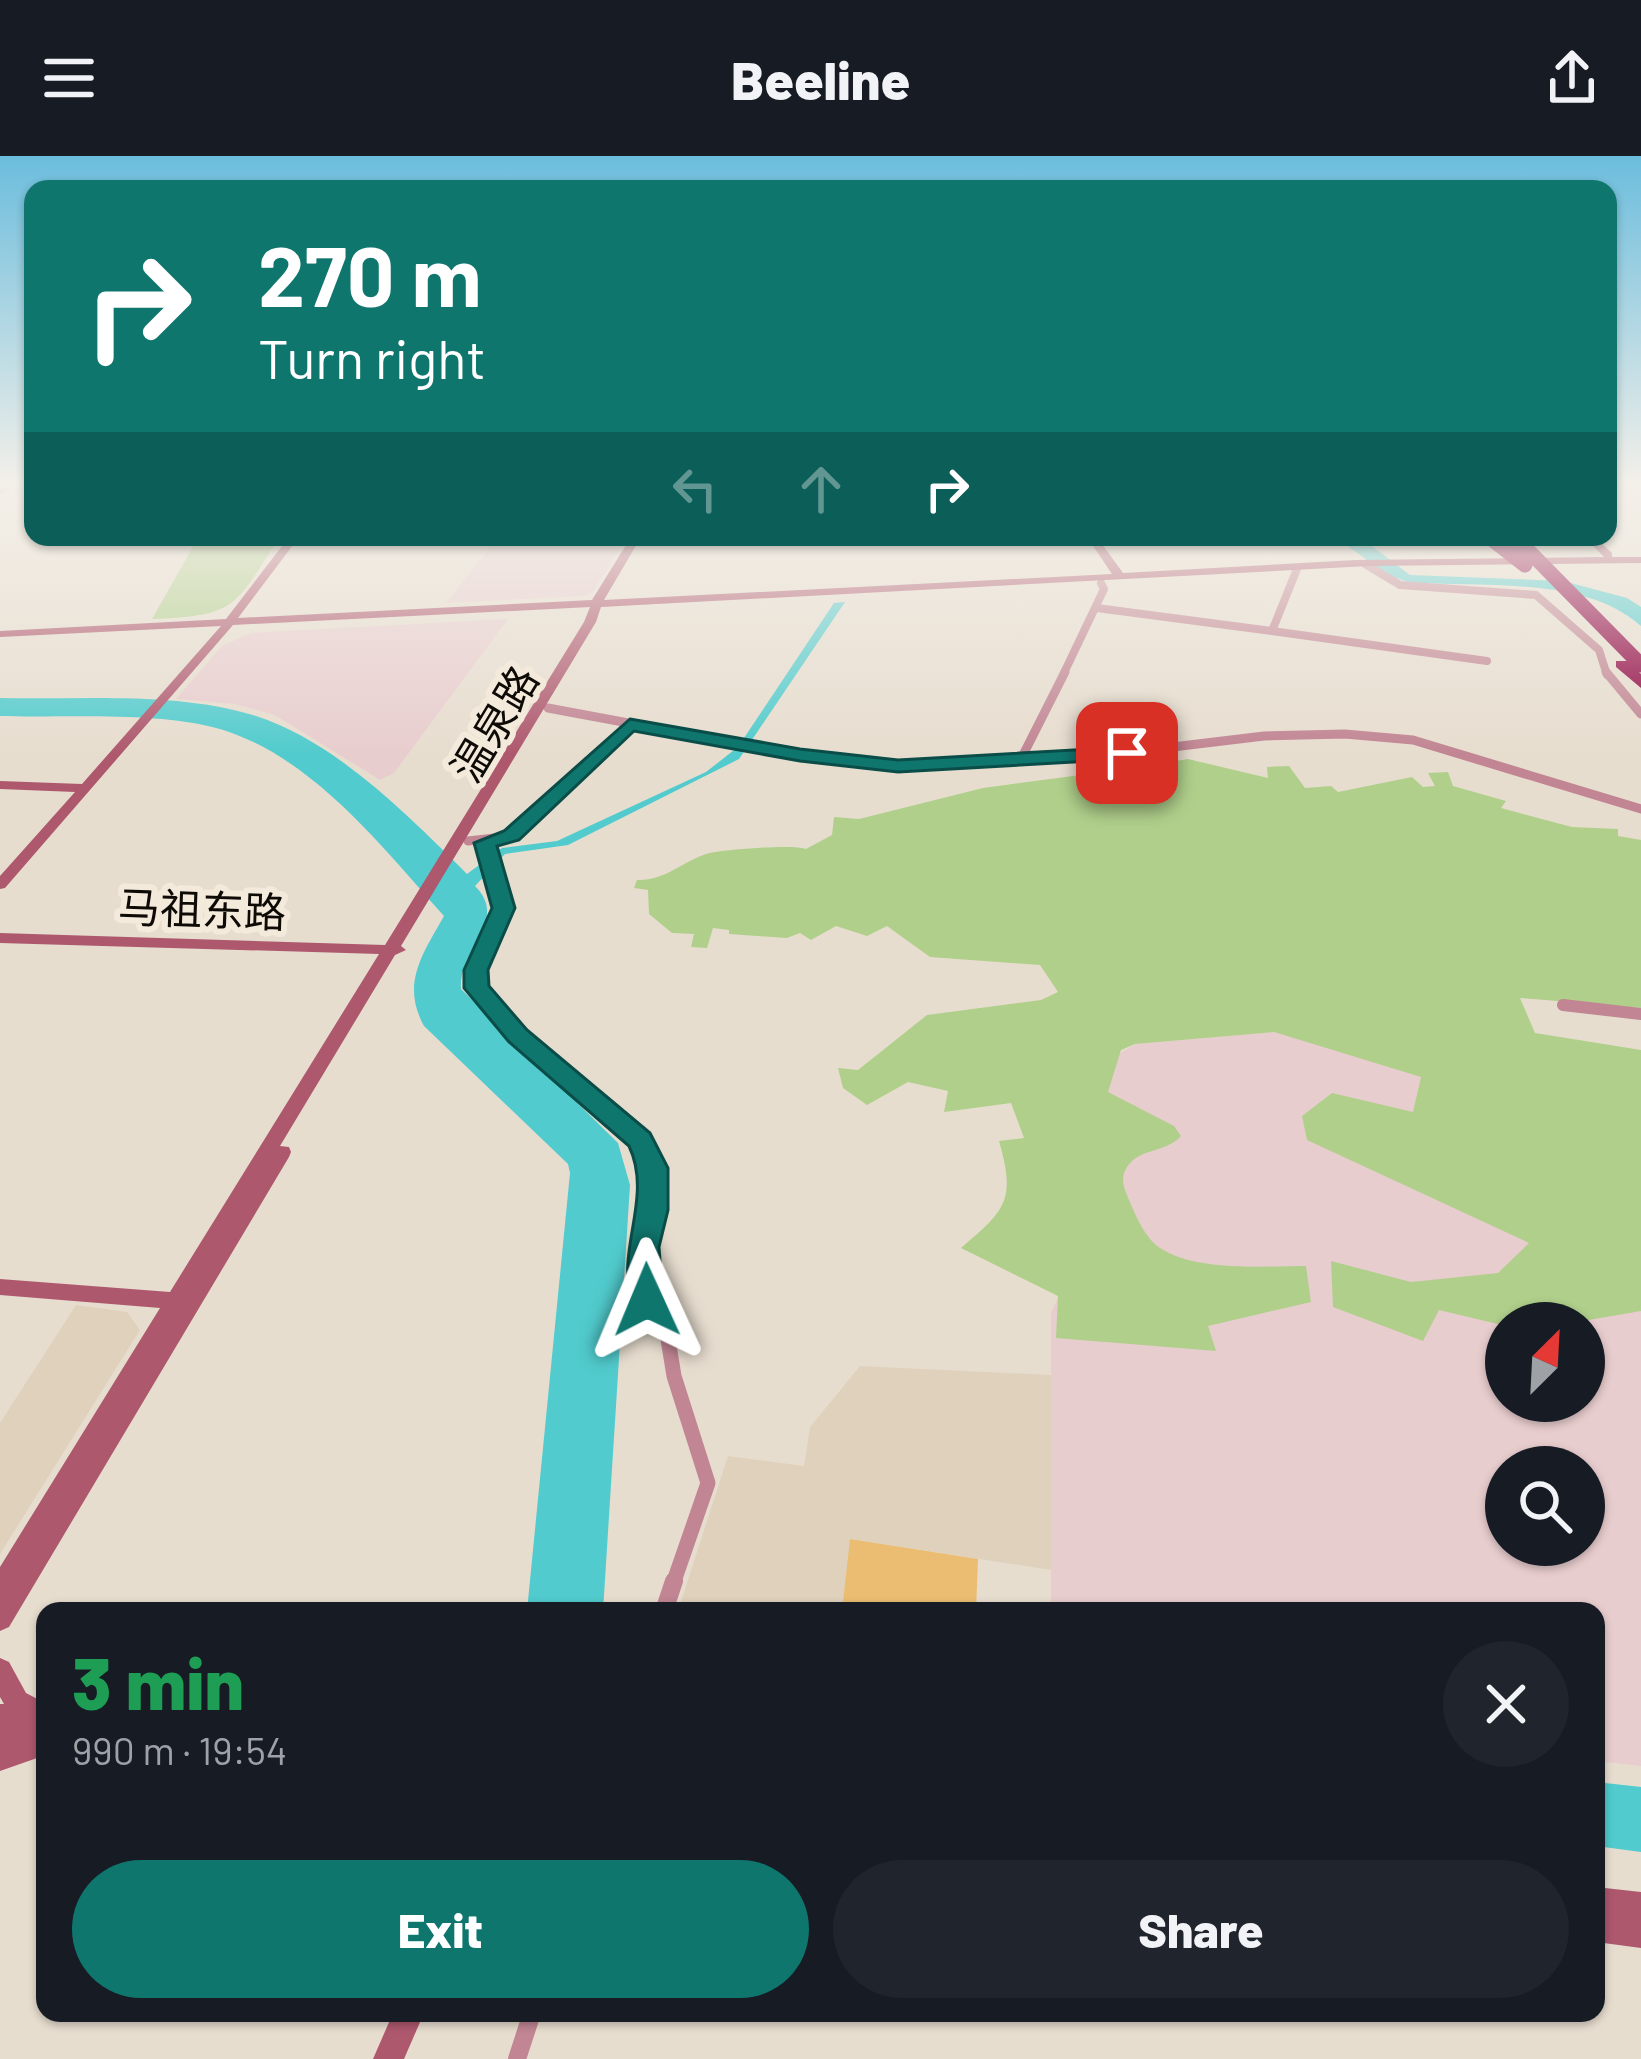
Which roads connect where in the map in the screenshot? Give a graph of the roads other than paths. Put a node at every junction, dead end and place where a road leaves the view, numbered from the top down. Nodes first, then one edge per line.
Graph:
1 (265, 576) edge
2 (615, 576) edge
3 (1139, 576) edge
4 (1294, 576) edge
5 (1386, 576) edge
6 (1545, 576) edge
7 (1120, 577) joint
8 (1101, 583) dead end
9 (599, 605) junction
10 (1097, 608) junction
11 (229, 624) junction
12 (1272, 631) junction
13 (0, 636) edge
14 (1486, 661) dead end
15 (1632, 664) edge
16 (1641, 683) edge
17 (548, 708) junction
18 (1641, 714) edge
19 (630, 725) junction
20 (1022, 757) junction
21 (0, 785) edge
22 (85, 788) junction
23 (1641, 809) edge
24 (485, 843) junction
25 (460, 849) junction
26 (0, 885) edge
27 (0, 938) edge
28 (396, 950) junction
29 (1563, 1005) dead end
30 (1641, 1014) edge
31 (0, 1287) edge
32 (184, 1302) junction
33 (667, 1602) edge
34 (4, 1603) edge
35 (0, 1630) edge
36 (0, 1671) edge
37 (0, 1717) edge
38 (36, 1723) edge
39 (36, 1729) edge
40 (36, 1733) edge
41 (36, 1737) edge
42 (0, 1738) edge
43 (0, 1758) edge
44 (1605, 1901) edge
45 (1641, 1906) edge
46 (1605, 1929) edge
47 (1641, 1933) edge
48 (405, 2022) edge
49 (529, 2022) edge
50 (388, 2059) edge
51 (517, 2059) edge

1 - 11 main road
2 - 9 main road
3 - 7 main road
4 - 12 street
5 - 18 street
6 - 15 highway, bridge
7 - 9 main road
8 - 10 street
9 - 11 main road
9 - 17 main road, 温泉路
9 - 25 main road, 温泉路
10 - 12 street
10 - 20 street
11 - 13 main road
11 - 22 main road
12 - 14 street
15 - 16 highway
17 - 19 street
17 - 25 main road, 温泉路
19 - 20 street
19 - 24 street
20 - 23 street
21 - 22 main road
22 - 26 main road
24 - 25 street
24 - 33 street
25 - 28 main road, 温泉路
27 - 28 main road, 马祖东路
28 - 32 main road, 温泉路
29 - 30 street
31 - 32 main road
32 - 34 main road, 温泉路
34 - 35 main road, 温泉路
36 - 38 main road
37 - 39 main road
40 - 42 main road
41 - 43 main road
44 - 45 main road
46 - 47 main road
48 - 50 main road
49 - 51 street

